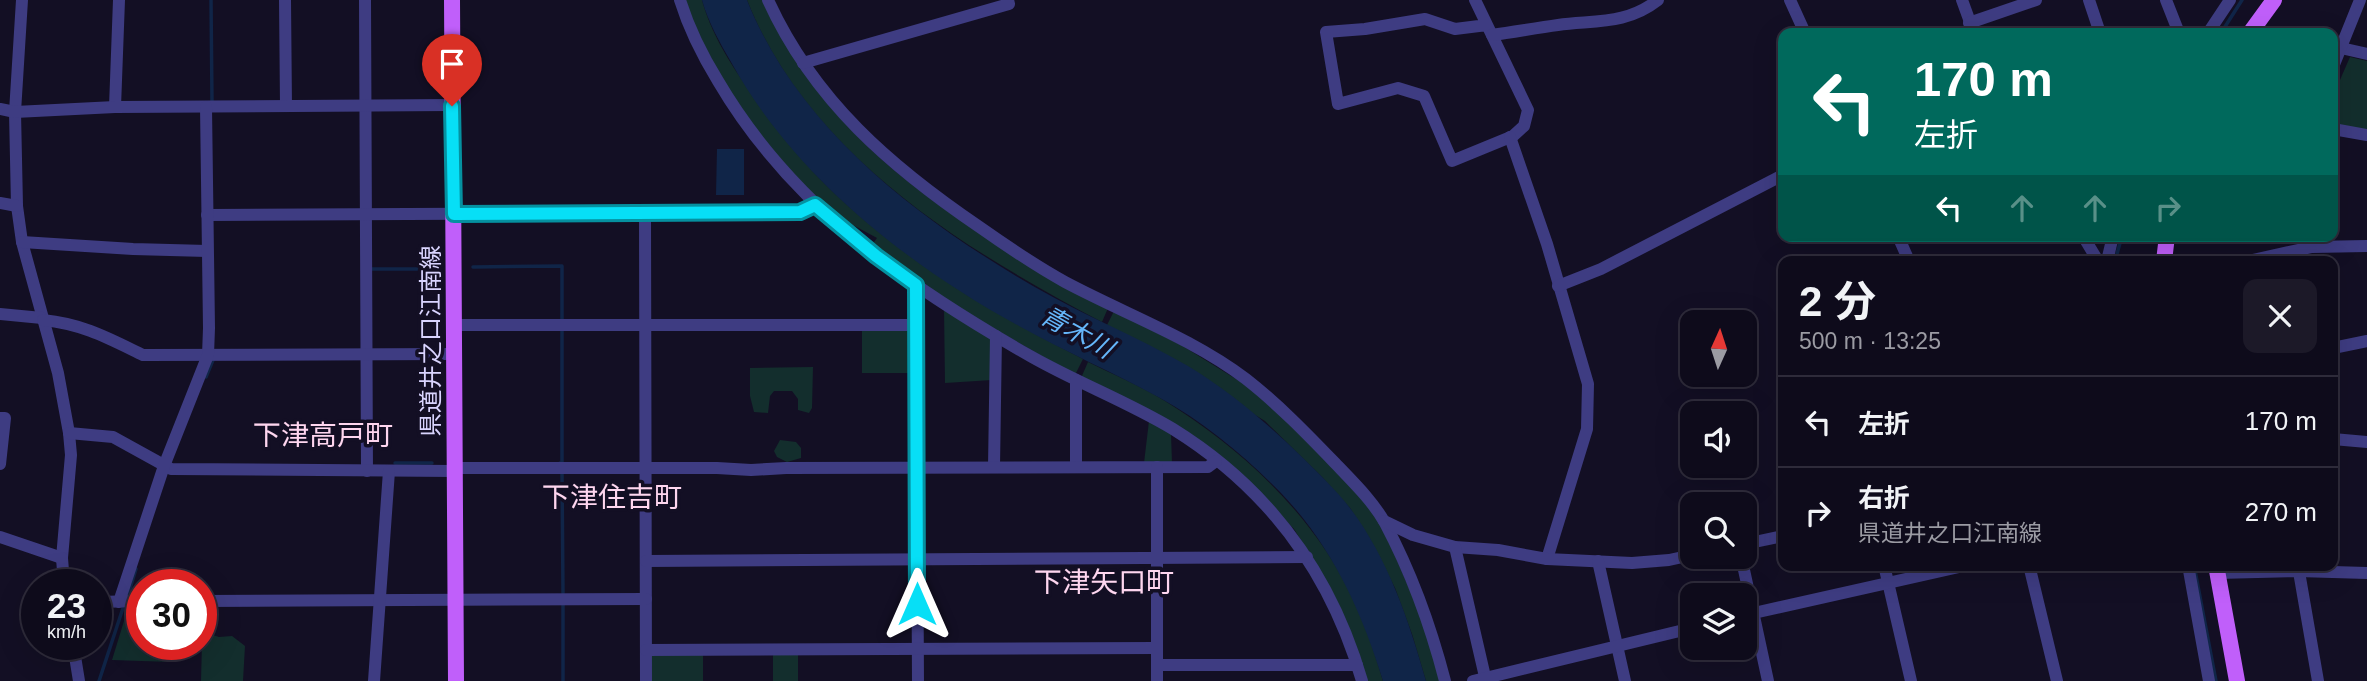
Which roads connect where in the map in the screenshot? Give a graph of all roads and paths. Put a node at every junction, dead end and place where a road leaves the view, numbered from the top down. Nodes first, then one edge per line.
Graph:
1 (22, 0) edge
2 (120, 0) edge
3 (285, 0) edge
4 (365, 0) edge
5 (452, 0) edge
6 (680, 0) edge
7 (768, 0) edge
8 (1008, 0) edge
9 (1475, 0) edge
10 (1658, 0) edge
11 (1790, 0) edge
12 (1962, 0) edge
13 (2036, 0) edge
14 (2089, 0) edge
15 (2166, 0) edge
16 (2230, 0) edge
17 (2274, 0) edge
18 (2361, 0) edge
19 (2367, 2) edge
20 (1803, 28) edge
21 (1971, 28) edge
22 (2098, 28) edge
23 (2177, 28) edge
24 (2211, 28) edge
25 (2254, 28) edge
26 (1490, 30) junction
27 (2341, 48) junction
28 (2367, 54) edge
29 (2338, 55) edge
30 (803, 63) junction
31 (286, 106) junction
32 (365, 106) junction
33 (452, 106) junction
34 (115, 107) junction
35 (206, 107) junction
36 (0, 109) edge
37 (15, 112) junction
38 (2338, 130) edge
39 (2367, 135) edge
40 (1510, 137) junction
41 (1778, 177) edge
42 (0, 203) edge
43 (815, 205) junction
44 (17, 206) junction
45 (645, 212) junction
46 (366, 214) junction
47 (454, 214) junction
48 (206, 215) junction
49 (22, 242) junction
50 (2312, 242) edge
51 (2367, 246) edge
52 (207, 251) junction
53 (2272, 256) edge
54 (916, 285) junction
55 (1558, 286) junction
56 (0, 314) edge
57 (43, 319) junction
58 (645, 325) junction
59 (916, 325) junction
60 (454, 326) junction
61 (996, 336) junction
62 (2367, 341) edge
63 (2338, 347) edge
64 (366, 354) junction
65 (454, 354) junction
66 (208, 355) junction
67 (1076, 380) junction
68 (0, 418) edge
69 (69, 433) junction
70 (2338, 439) edge
71 (2367, 442) edge
72 (1216, 461) junction
73 (0, 464) edge
74 (164, 466) junction
75 (917, 467) junction
76 (994, 467) junction
77 (1076, 467) junction
78 (1157, 467) junction
79 (646, 468) junction
80 (454, 470) junction
81 (367, 471) junction
82 (389, 471) junction
83 (1384, 521) junction
84 (0, 537) edge
85 (1778, 537) edge
86 (1757, 541) edge
87 (1455, 547) junction
88 (1307, 557) junction
89 (1680, 557) edge
90 (62, 558) junction
91 (1156, 558) junction
92 (1547, 559) junction
93 (917, 560) junction
94 (646, 561) junction
95 (1598, 561) junction
96 (63, 569) edge
97 (1885, 571) edge
98 (1940, 571) edge
99 (2030, 571) edge
100 (2189, 571) edge
101 (2217, 571) edge
102 (2299, 571) edge
103 (2338, 571) edge
104 (2367, 573) edge
105 (1888, 582) junction
106 (455, 598) junction
107 (380, 599) junction
108 (646, 599) junction
109 (112, 601) edge
110 (119, 601) junction
111 (126, 601) edge
112 (217, 601) edge
113 (1757, 612) edge
114 (1680, 631) edge
115 (1757, 642) edge
116 (1617, 646) junction
117 (1156, 648) junction
118 (918, 649) junction
119 (646, 650) junction
120 (76, 660) edge
121 (1157, 665) junction
122 (1357, 665) junction
123 (1482, 680) edge
124 (79, 681) edge
125 (374, 681) edge
126 (456, 681) edge
127 (646, 681) edge
128 (918, 681) edge
129 (1157, 681) edge
130 (1362, 681) edge
131 (1445, 681) edge
132 (1625, 681) edge
133 (1768, 681) edge
134 (1911, 681) edge
135 (2057, 681) edge
136 (2209, 681) edge
137 (2237, 681) edge
138 (2318, 681) edge

1 - 37 street
2 - 34 street
3 - 31 street
4 - 32 street
5 - 33 main road, 県道井之口江南線
6 - 43 street
7 - 30 street
8 - 30 street
9 - 26 street
10 - 26 street
11 - 20 street
12 - 21 street
13 - 21 street
14 - 22 street
15 - 23 street
16 - 24 street
17 - 25 main road
18 - 19 street
18 - 27 street
26 - 40 street
26 - 40 street
27 - 28 street
27 - 29 street
30 - 83 street
31 - 32 street
31 - 35 street
32 - 33 street
32 - 46 street
33 - 47 main road, 県道井之口江南線
34 - 35 street
34 - 37 street
35 - 48 street
36 - 37 street
37 - 44 street
38 - 39 street
40 - 55 street
41 - 55 street
42 - 44 street
43 - 45 street
43 - 54 street
44 - 49 street
45 - 47 street
45 - 58 street
46 - 47 street
46 - 48 street
46 - 64 street
47 - 60 main road, 県道井之口江南線
48 - 52 street
49 - 52 street
49 - 57 street
50 - 51 street
50 - 53 street
52 - 66 street
54 - 59 street
54 - 61 street
55 - 92 street
56 - 57 street
57 - 66 street
57 - 69 street
58 - 59 street
58 - 60 street
58 - 79 street
59 - 75 street
60 - 65 main road, 県道井之口江南線
61 - 67 street
61 - 76 street
62 - 63 street
64 - 65 street
64 - 66 street
64 - 81 street
65 - 80 main road, 県道井之口江南線
66 - 74 street
67 - 72 street
67 - 77 street
68 - 73 street
69 - 74 street
69 - 90 street
70 - 71 street
72 - 78 street
72 - 88 street
74 - 81 street
74 - 110 street
75 - 76 street
75 - 79 street
75 - 93 street
76 - 77 street
77 - 78 street
78 - 91 street
79 - 80 street
79 - 94 street
80 - 82 street
80 - 106 main road, 県道井之口江南線
81 - 82 street
82 - 107 street
83 - 87 street
83 - 131 street
84 - 90 street
85 - 86 street
87 - 92 street
87 - 123 street
88 - 91 street
88 - 122 street
89 - 95 street
90 - 96 street
91 - 93 street
91 - 117 street
92 - 95 street
93 - 94 street
93 - 118 street
94 - 108 street
95 - 116 street
97 - 105 street
98 - 105 street
99 - 135 street
100 - 136 street
101 - 137 main road
102 - 138 street
103 - 104 street
105 - 113 street
105 - 134 street
106 - 107 street
106 - 108 street
106 - 126 main road, 県道井之口江南線
107 - 112 street
107 - 125 street
108 - 119 street
109 - 110 street
110 - 111 street
114 - 116 street
115 - 133 street
116 - 123 street
116 - 132 street
117 - 118 street
117 - 121 street
118 - 119 street
118 - 128 street
119 - 127 street
120 - 124 street
121 - 122 street
121 - 129 street
122 - 130 street

